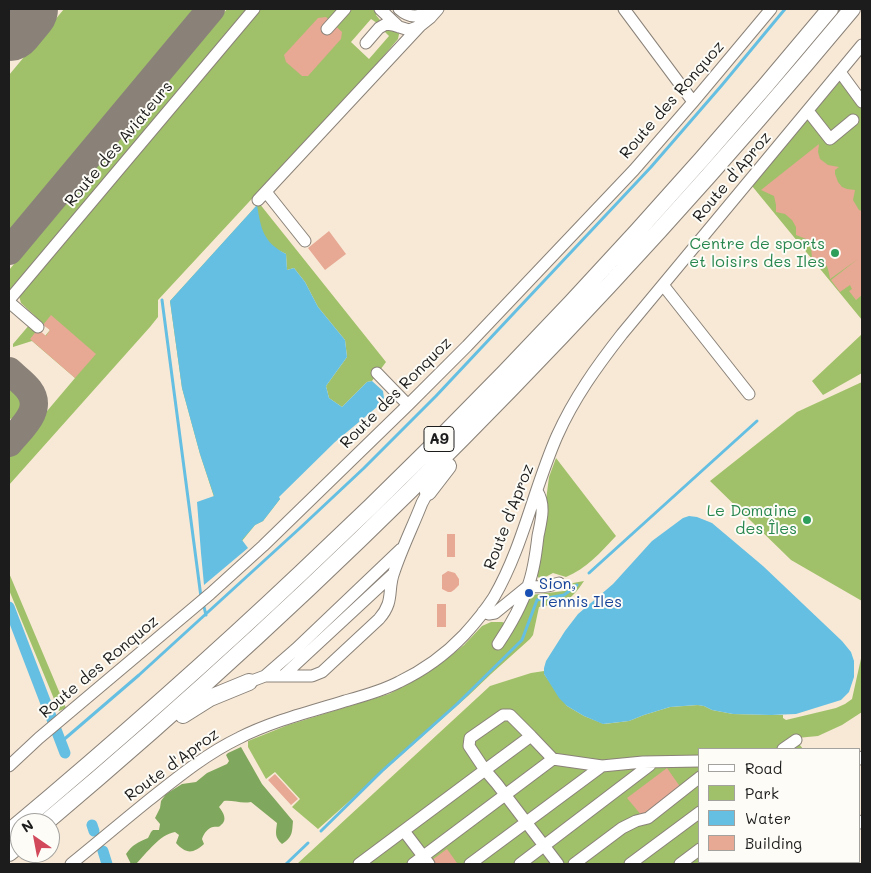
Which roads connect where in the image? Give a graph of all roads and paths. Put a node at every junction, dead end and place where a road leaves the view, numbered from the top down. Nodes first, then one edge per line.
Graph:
1 (254, 9) edge
2 (345, 9) edge
3 (380, 9) edge
4 (398, 9) edge
5 (624, 9) edge
6 (771, 9) edge
7 (830, 9) edge
8 (852, 9) edge
9 (434, 10) edge
10 (420, 26) junction
11 (401, 28) junction
12 (327, 30) dead end
13 (366, 43) dead end
14 (862, 45) edge
15 (840, 72) junction
16 (694, 101) junction
17 (862, 102) edge
18 (808, 111) junction
19 (853, 120) dead end
20 (266, 192) junction
21 (258, 200) dead end
22 (305, 241) dead end
23 (664, 284) junction
24 (9, 301) edge
25 (38, 327) dead end
26 (378, 373) dead end
27 (513, 387) junction
28 (749, 394) dead end
29 (408, 405) junction
30 (428, 492) joint
31 (537, 492) junction
32 (405, 545) junction
33 (393, 574) junction
34 (559, 583) dead end
35 (528, 586) junction
36 (483, 612) junction
37 (498, 644) dead end
38 (284, 675) junction
39 (266, 676) junction
40 (249, 682) joint
41 (531, 736) junction
42 (796, 740) dead end
43 (784, 748) edge
44 (124, 756) junction
45 (553, 759) junction
46 (698, 761) edge
47 (652, 762) junction
48 (9, 766) edge
49 (602, 766) junction
50 (485, 770) junction
51 (698, 779) edge
52 (505, 795) junction
53 (57, 813) edge
54 (698, 813) edge
55 (526, 822) junction
56 (404, 831) junction
57 (9, 832) edge
58 (544, 846) junction
59 (698, 850) edge
60 (426, 860) edge
61 (75, 863) edge
62 (359, 864) edge
63 (413, 864) edge
64 (470, 864) edge
65 (520, 864) edge
66 (558, 864) edge
67 (574, 864) edge
68 (630, 864) edge
69 (680, 864) edge

1 - 24 street, Route des Aviateurs
2 - 12 street
3 - 11 street
4 - 9 street
5 - 16 street
6 - 16 street, Route des Ronquoz
7 - 57 highway, A9
8 - 27 highway, A9
9 - 10 street
10 - 11 street
10 - 20 street
11 - 13 street
14 - 15 street, Route d'Aproz
15 - 17 street
15 - 18 street, Route d'Aproz
16 - 29 street, Route des Ronquoz
18 - 19 street
18 - 23 street, Route d'Aproz
20 - 21 street
20 - 22 street
23 - 28 street
23 - 31 street, Route d'Aproz
24 - 25 street
26 - 29 street
27 - 30 highway
27 - 44 highway, A9
29 - 48 street, Route des Ronquoz
30 - 32 street
31 - 35 street
31 - 36 street, Route d'Aproz
32 - 33 street
32 - 39 street
33 - 38 street
33 - 38 street
34 - 35 street
35 - 36 street
35 - 37 street
36 - 61 street, Route d'Aproz
38 - 39 street
39 - 40 street
40 - 44 highway
41 - 45 street
41 - 50 street
41 - 50 street
42 - 43 street
44 - 53 highway, A9
45 - 49 street
45 - 52 street
46 - 47 street
47 - 49 street
47 - 58 street
49 - 55 street
50 - 52 street
50 - 56 street
51 - 67 street
52 - 55 street
52 - 60 street
54 - 68 street
55 - 58 street
55 - 64 street
56 - 60 street
56 - 62 street
58 - 65 street
58 - 66 street
59 - 69 street
60 - 63 street

